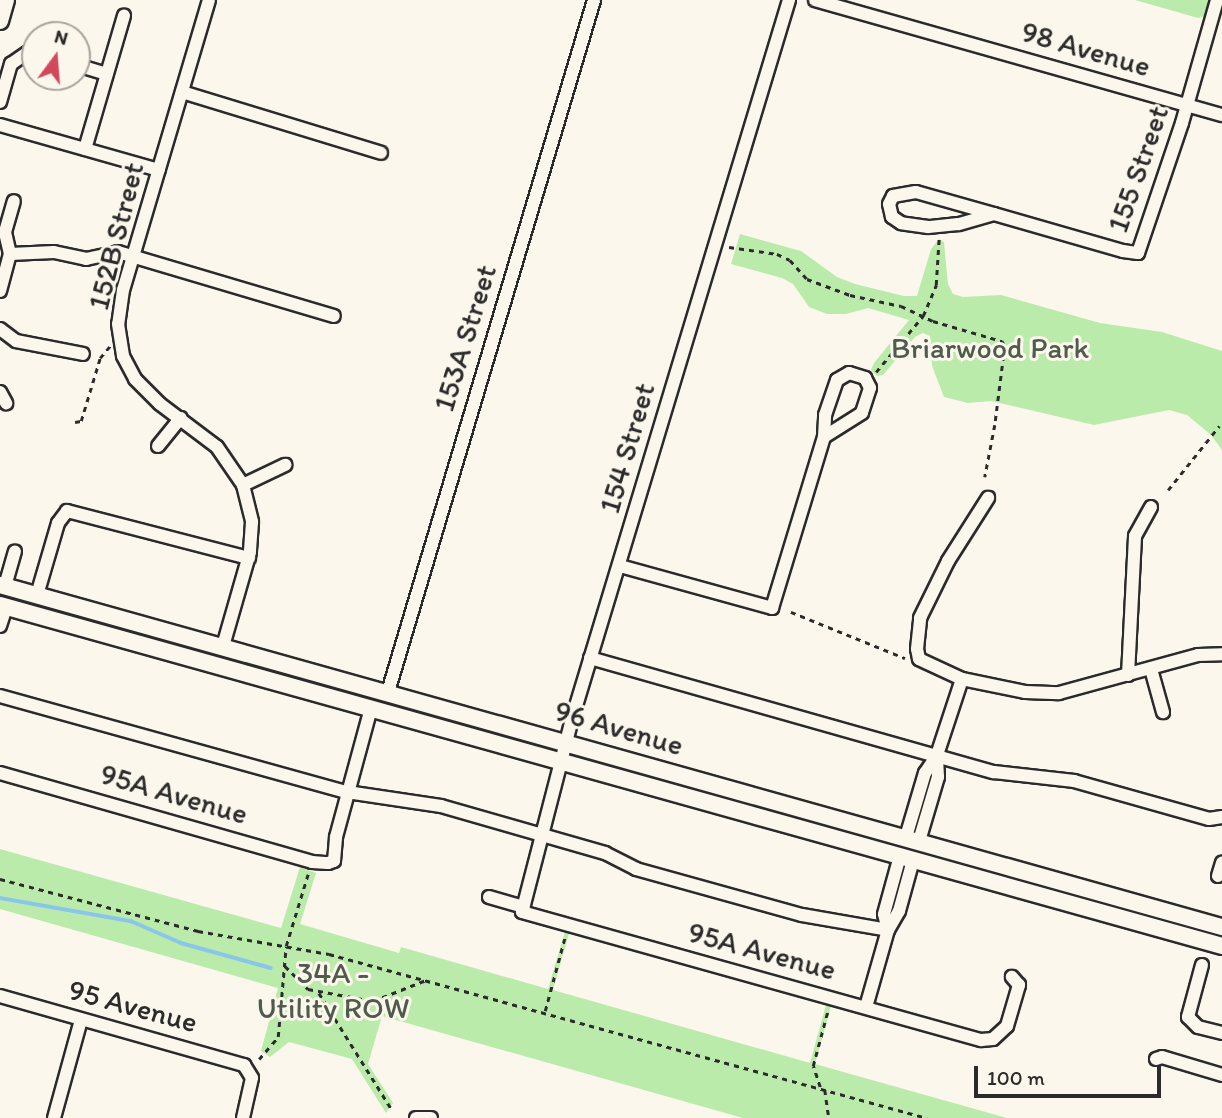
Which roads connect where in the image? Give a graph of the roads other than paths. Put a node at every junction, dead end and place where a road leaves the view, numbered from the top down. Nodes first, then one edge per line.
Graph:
1 (6, 0) edge
2 (209, 0) edge
3 (594, 0) edge
4 (789, 0) edge
5 (815, 0) edge
6 (1217, 0) edge
7 (124, 16) dead end
8 (0, 21) edge
9 (21, 57) edge
10 (91, 69) edge
11 (107, 74) junction
12 (182, 92) junction
13 (0, 102) edge
14 (1188, 105) junction
15 (1222, 115) edge
16 (0, 125) edge
17 (85, 149) junction
18 (381, 153) dead end
19 (159, 170) junction
20 (14, 201) dead end
21 (994, 214) junction
22 (10, 254) junction
23 (134, 256) junction
24 (0, 291) edge
25 (334, 316) dead end
26 (0, 329) edge
27 (83, 354) dead end
28 (181, 418) junction
29 (824, 437) junction
30 (158, 446) dead end
31 (285, 465) dead end
32 (243, 485) junction
33 (988, 498) dead end
34 (1151, 508) dead end
35 (15, 551) dead end
36 (249, 558) junction
37 (620, 566) junction
38 (2, 586) edge
39 (37, 595) junction
40 (3, 606) edge
41 (0, 626) edge
42 (223, 646) junction
43 (1222, 654) edge
44 (195, 657) junction
45 (590, 658) junction
46 (1151, 669) junction
47 (1128, 675) junction
48 (962, 678) junction
49 (388, 692) junction
50 (0, 696) edge
51 (371, 708) junction
52 (1163, 712) dead end
53 (566, 743) junction
54 (937, 755) junction
55 (562, 761) junction
56 (0, 773) edge
57 (347, 792) junction
58 (1222, 817) edge
59 (543, 835) junction
60 (913, 839) junction
61 (901, 857) junction
62 (489, 897) dead end
63 (523, 909) junction
64 (1222, 927) edge
65 (888, 930) junction
66 (1222, 946) edge
67 (1202, 965) dead end
68 (1012, 977) dead end
69 (0, 996) edge
70 (866, 1007) junction
71 (81, 1020) junction
72 (1222, 1033) edge
73 (1156, 1059) dead end
74 (1222, 1075) edge
75 (54, 1118) edge
76 (243, 1118) edge
77 (416, 1118) edge
78 (431, 1118) edge

1 - 8 main road
2 - 12 street, 152B Street
3 - 49 street, 153A Street
4 - 37 street, 154 Street
5 - 14 street, 98 Avenue
6 - 14 street, 155 Street
7 - 11 street
9 - 13 street
10 - 11 street
11 - 17 street
12 - 18 street
12 - 19 street, 152B Street
14 - 15 street, 98 Avenue
14 - 21 street, 155 Street
16 - 17 street
17 - 19 street
19 - 23 street, 152B Street
20 - 22 street
21 - 21 street, 155 Street
22 - 23 street
22 - 24 street
23 - 25 street
23 - 28 street, 152B Street
26 - 27 street
28 - 30 street
28 - 32 street, 152B Street
29 - 29 street
29 - 37 street
31 - 32 street
32 - 36 street, 152B Street
33 - 48 street
34 - 47 street
35 - 38 street
36 - 39 street
36 - 42 street, 152B Street
37 - 45 street, 154 Street
38 - 39 main road, 96 Avenue
39 - 42 main road, 96 Avenue
40 - 41 street
40 - 44 main road, 96 Avenue
42 - 44 main road
42 - 49 main road, 96 Avenue
43 - 46 street
44 - 51 main road, 96 Avenue
45 - 53 street, 154 Street
45 - 54 street
46 - 47 street
46 - 52 street
47 - 48 street
48 - 54 street
49 - 53 main road, 96 Avenue
50 - 57 street
51 - 55 main road, 96 Avenue
51 - 57 street
53 - 55 street, 154 Street
53 - 60 main road, 96 Avenue
54 - 58 street
54 - 60 street
55 - 59 street, 154 Street
55 - 61 main road, 96 Avenue
56 - 57 street, 95A Avenue
57 - 59 street
59 - 63 street, 154 Street
59 - 65 street
60 - 61 main road
60 - 64 main road, 96 Avenue
61 - 65 street
61 - 66 main road, 96 Avenue
62 - 63 street, 95A Avenue
63 - 70 street, 95A Avenue
65 - 70 street
67 - 72 street
68 - 70 street, 95A Avenue
69 - 71 street, 95 Avenue
71 - 75 street
71 - 76 street, 95 Avenue
73 - 74 street
77 - 78 street

